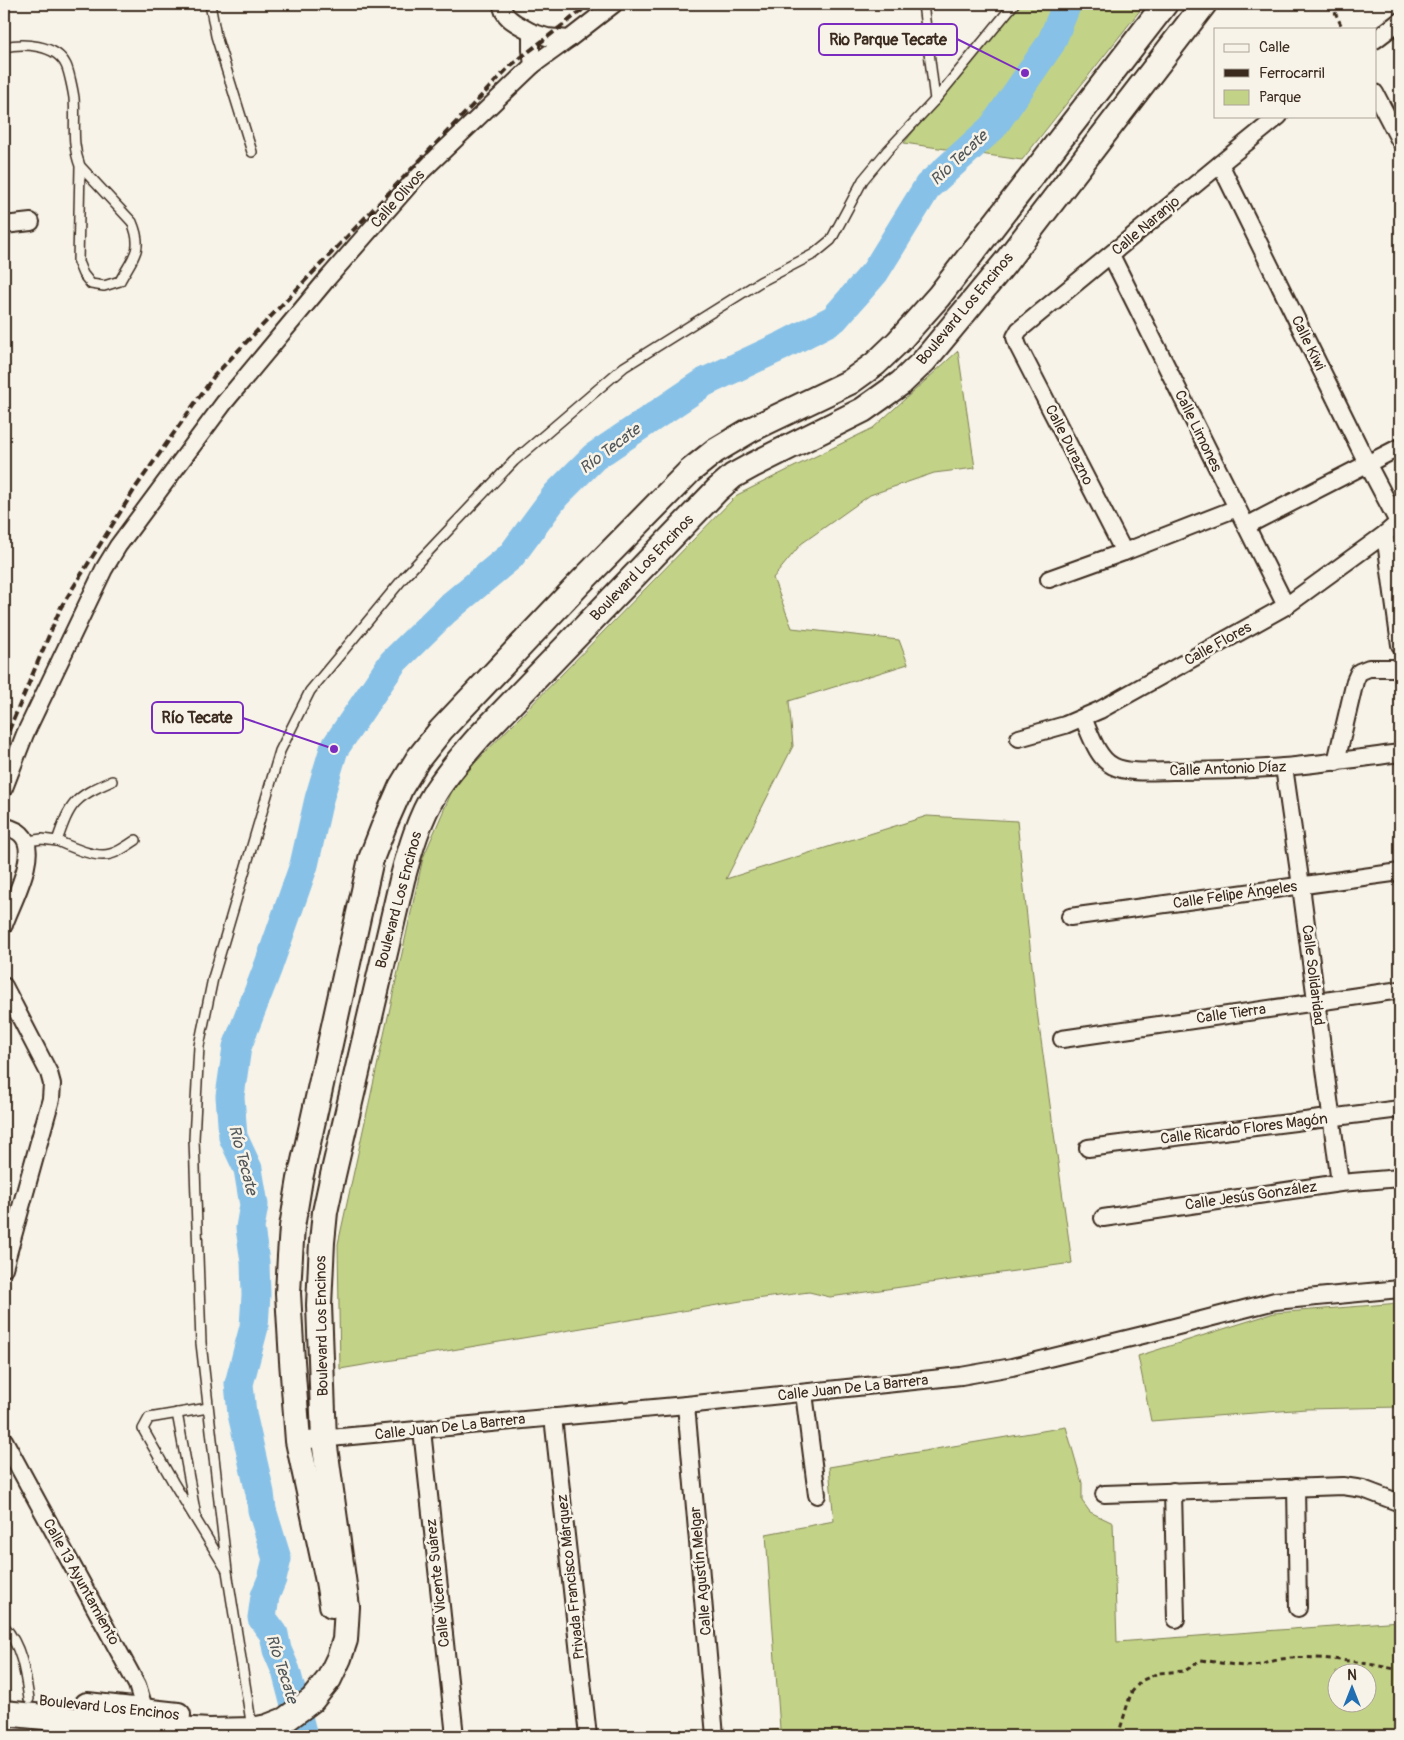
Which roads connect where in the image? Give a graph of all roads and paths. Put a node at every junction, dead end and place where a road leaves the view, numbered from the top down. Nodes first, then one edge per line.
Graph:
1 (210, 4) edge
2 (502, 4) edge
3 (614, 4) edge
4 (923, 4) edge
5 (1014, 4) edge
6 (1165, 4) edge
7 (1204, 4) edge
8 (1332, 4) edge
9 (1400, 21) edge
10 (1343, 28) edge
11 (532, 32) junction
12 (569, 39) junction
13 (1376, 39) edge
14 (4, 47) edge
15 (534, 66) junction
16 (1376, 95) edge
17 (935, 100) junction
18 (1277, 118) edge
19 (1400, 141) edge
20 (252, 152) dead end
21 (1220, 164) junction
22 (80, 166) junction
23 (31, 222) dead end
24 (4, 225) edge
25 (978, 246) junction
26 (1111, 255) junction
27 (1005, 263) junction
28 (1016, 337) joint
29 (1400, 447) edge
30 (1368, 465) junction
31 (1236, 508) junction
32 (1399, 521) edge
33 (1246, 526) junction
34 (1385, 534) junction
35 (1124, 552) junction
36 (1048, 579) dead end
37 (1286, 606) junction
38 (1400, 645) edge
39 (1400, 668) edge
40 (1083, 718) junction
41 (1019, 738) dead end
42 (1400, 753) edge
43 (1336, 762) junction
44 (1284, 767) junction
45 (112, 781) dead end
46 (4, 788) edge
47 (4, 826) edge
48 (136, 840) dead end
49 (27, 842) junction
50 (57, 842) junction
51 (1400, 872) edge
52 (1301, 886) junction
53 (1070, 918) dead end
54 (4, 925) edge
55 (4, 986) edge
56 (1400, 990) edge
57 (1316, 1001) junction
58 (1062, 1038) dead end
59 (1400, 1109) edge
60 (1333, 1119) junction
61 (1088, 1148) dead end
62 (1400, 1178) edge
63 (1340, 1183) junction
64 (1103, 1218) dead end
65 (4, 1268) edge
66 (1400, 1289) edge
67 (804, 1393) junction
68 (686, 1405) junction
69 (208, 1408) junction
70 (177, 1413) junction
71 (553, 1417) junction
72 (422, 1430) junction
73 (4, 1440) edge
74 (324, 1440) junction
75 (298, 1441) junction
76 (1296, 1487) junction
77 (1173, 1491) junction
78 (1104, 1494) dead end
79 (817, 1495) dead end
80 (1400, 1503) edge
81 (196, 1521) junction
82 (227, 1571) junction
83 (1298, 1608) dead end
84 (1176, 1619) dead end
85 (4, 1626) edge
86 (1400, 1670) edge
87 (323, 1673) junction
88 (4, 1697) edge
89 (29, 1699) junction
90 (4, 1713) edge
91 (258, 1721) junction
92 (144, 1725) edge
93 (455, 1736) edge
94 (588, 1736) edge
95 (715, 1736) edge
96 (1118, 1736) edge

1 - 20 lane
2 - 11 street
3 - 12 street, Calle Olivos
4 - 17 lane
5 - 17 lane
6 - 25 main road, Boulevard Los Encinos
7 - 27 main road, Boulevard Los Encinos
8 - 10 path
9 - 13 street
11 - 12 street
11 - 15 street
12 - 15 street, Calle Olivos
14 - 22 lane
15 - 46 street, Calle Olivos
16 - 19 street
17 - 69 lane
18 - 21 street, Calle Naranjo
21 - 26 street, Calle Naranjo
21 - 30 street, Calle Kiwi
22 - 22 lane
23 - 24 street
25 - 27 main road
25 - 75 main road, Boulevard Los Encinos
26 - 28 street, Calle Naranjo
26 - 31 street, Calle Limones
27 - 74 main road, Boulevard Los Encinos
28 - 35 street, Calle Durazno
29 - 30 street
30 - 32 street, Calle Kiwi
30 - 33 street
31 - 33 street, Calle Limones
31 - 35 street
32 - 34 street, Calle Flores
33 - 37 street, Calle Limones
34 - 37 street, Calle Flores
34 - 38 street
35 - 36 street
37 - 40 street, Calle Flores
39 - 43 street
40 - 41 street, Calle Flores
40 - 44 street, Calle Antonio Díaz
42 - 43 street, Calle Antonio Díaz
43 - 44 street, Calle Antonio Díaz
44 - 52 street, Calle Solidaridad
45 - 50 lane
47 - 49 street
48 - 50 lane
49 - 50 lane
49 - 54 street
51 - 52 street, Calle Felipe Ángeles
52 - 53 street, Calle Felipe Ángeles
52 - 57 street, Calle Solidaridad
55 - 65 street
56 - 57 street, Calle Tierra
57 - 58 street, Calle Tierra
57 - 60 street, Calle Solidaridad
59 - 60 street, Calle Ricardo Flores Magón
60 - 61 street, Calle Ricardo Flores Magón
60 - 63 street, Calle Solidaridad
62 - 63 street, Calle Jesús González
63 - 64 street, Calle Jesús González
66 - 67 street, Calle Juan De La Barrera
67 - 68 street, Calle Juan De La Barrera
67 - 79 street
68 - 71 street, Calle Juan De La Barrera
68 - 95 street, Calle Agustín Melgar
69 - 70 lane
69 - 82 lane
70 - 81 lane
70 - 81 lane
71 - 72 street, Calle Juan De La Barrera
71 - 94 street, Privada Francisco Márquez
72 - 74 street, Calle Juan De La Barrera
72 - 93 street, Calle Vicente Suárez
73 - 92 street, Calle 13 Ayuntamiento
74 - 75 street, Calle Juan De La Barrera
74 - 87 main road, Boulevard Los Encinos
75 - 87 main road, Boulevard Los Encinos
76 - 77 street
76 - 80 street
76 - 83 street
77 - 78 street
77 - 84 street
81 - 82 lane
82 - 91 lane
85 - 89 lane
86 - 96 path
87 - 91 main road, Boulevard Los Encinos
88 - 89 main road, Boulevard Los Encinos
89 - 92 main road, Boulevard Los Encinos
90 - 92 main road, Boulevard Los Encinos
91 - 92 main road, Boulevard Los Encinos

